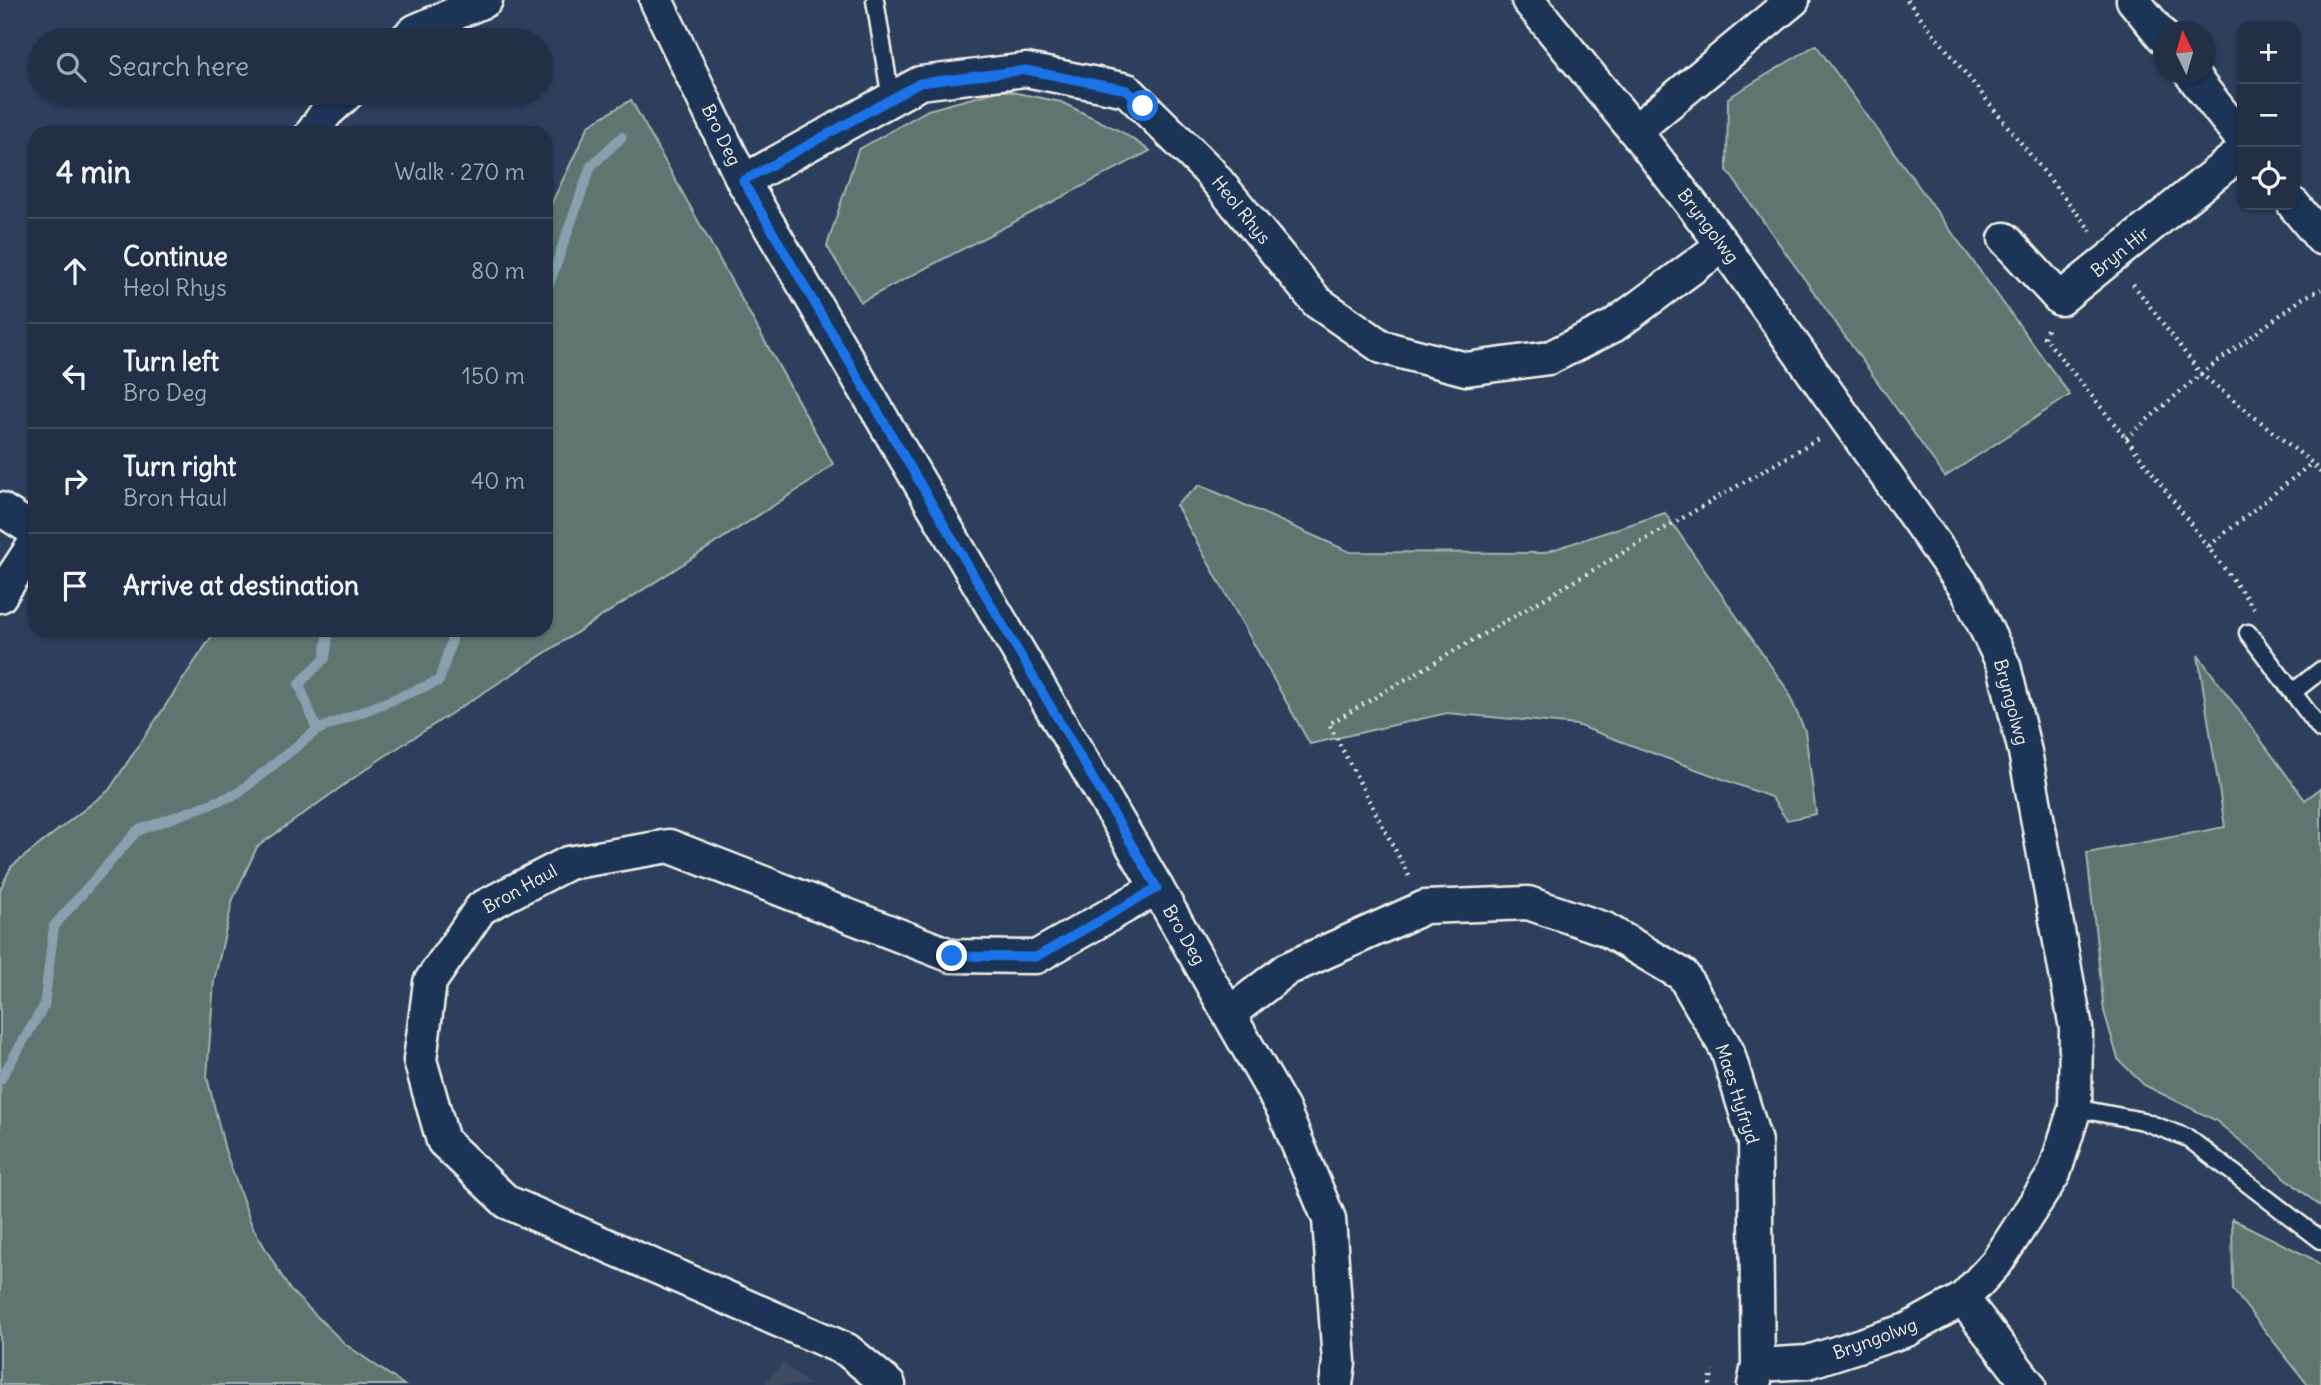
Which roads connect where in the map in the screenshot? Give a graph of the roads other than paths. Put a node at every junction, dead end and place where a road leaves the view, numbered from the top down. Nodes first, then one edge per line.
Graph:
1 (486, 0) edge
2 (656, 0) edge
3 (875, 0) edge
4 (1528, 0) edge
5 (1793, 0) edge
6 (2133, 0) edge
7 (2153, 25) edge
8 (422, 28) edge
9 (2199, 84) edge
10 (891, 100) junction
11 (335, 105) edge
12 (317, 126) edge
13 (1635, 131) junction
14 (2237, 133) edge
15 (2237, 156) edge
16 (743, 181) junction
17 (2298, 210) edge
18 (2321, 238) edge
19 (2006, 239) dead end
20 (1723, 245) junction
21 (0, 509) edge
22 (28, 527) edge
23 (28, 553) edge
24 (0, 596) edge
25 (2248, 633) road end
26 (2321, 670) edge
27 (2293, 692) junction
28 (2321, 730) edge
29 (1157, 888) junction
30 (1230, 1013) junction
31 (2075, 1108) junction
32 (2321, 1240) edge
33 (1963, 1299) junction
34 (1756, 1375) edge
35 (889, 1385) edge
36 (1336, 1385) edge
37 (2029, 1385) edge

1 - 8 street
2 - 16 street, Bro Deg
3 - 10 lane
4 - 13 street, Bryngolwg
5 - 13 street
6 - 7 street
9 - 14 street
10 - 16 street, Heol Rhys
10 - 20 street, Heol Rhys
11 - 12 street
13 - 20 street, Bryngolwg
15 - 19 street, Bryn Hir
16 - 29 street, Bro Deg
17 - 18 street
20 - 31 street, Bryngolwg
21 - 22 street
23 - 24 street
25 - 27 lane
26 - 27 lane
27 - 28 lane
29 - 30 street, Bro Deg
29 - 35 street, Bron Haul
30 - 34 street, Maes Hyfryd
30 - 36 street, Bro Deg
31 - 32 lane
31 - 33 street, Bryngolwg
33 - 34 street, Bryngolwg
33 - 37 street

